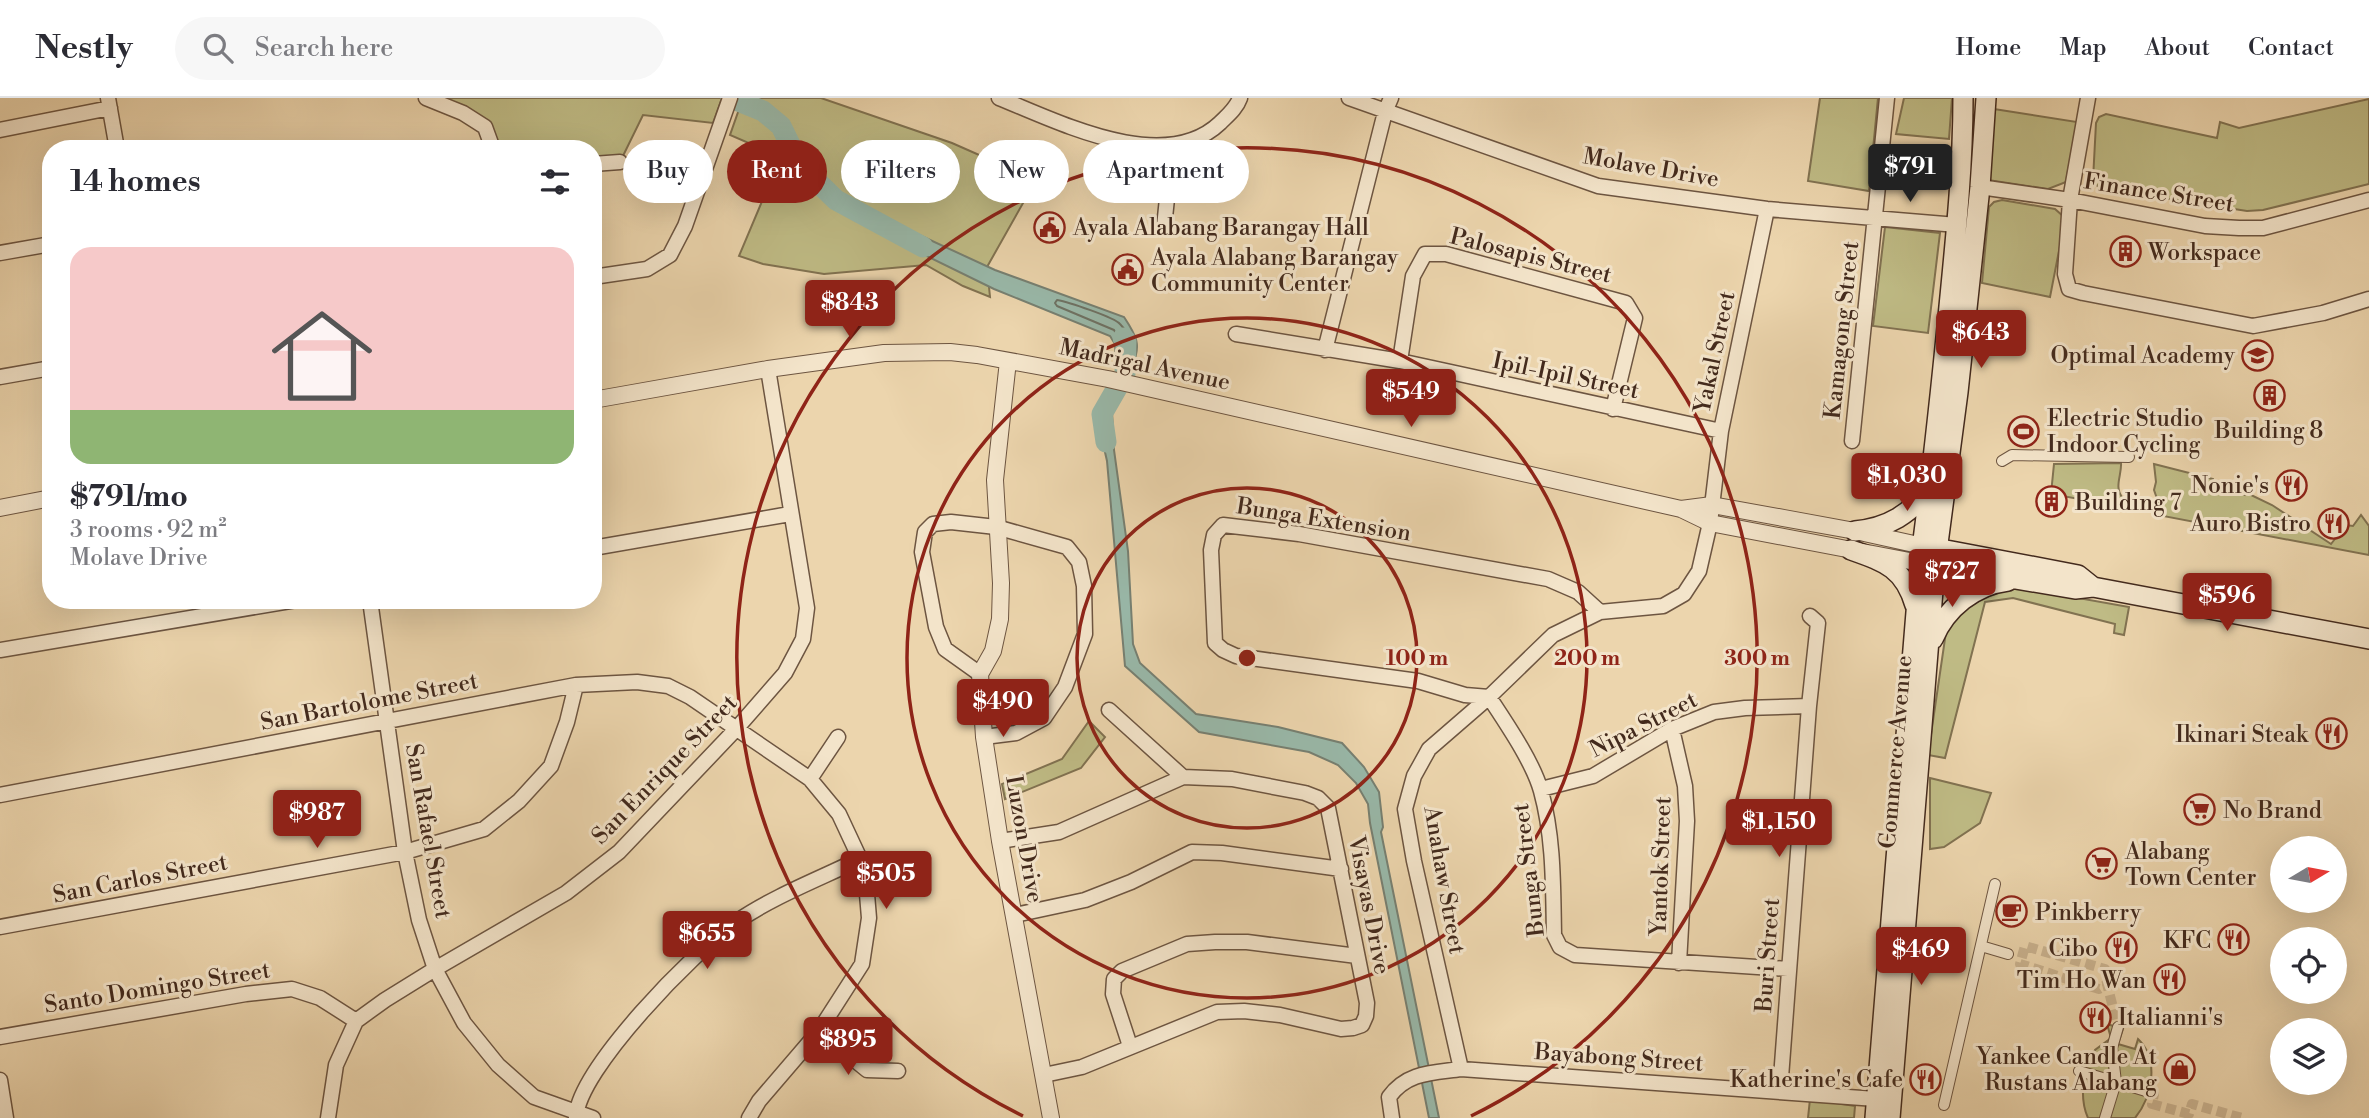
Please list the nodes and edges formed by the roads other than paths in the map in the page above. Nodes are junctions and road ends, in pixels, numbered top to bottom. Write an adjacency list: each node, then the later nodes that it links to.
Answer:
1 (426, 98): 15 (street)
2 (730, 98): 30 (street)
3 (999, 98): 16 (street)
4 (1240, 98): 17 (street)
5 (1349, 98): 12 (street, Molave Drive)
6 (1391, 98): 12 (street)
7 (1887, 98): 25 (street, Kamagong Street)
8 (1963, 98): 26 (main road, Commerce Avenue)
9 (1986, 98): 20 (main road, Commerce Avenue)
10 (2088, 98): 21 (street)
11 (109, 103): 13 (street); 14 (street)
12 (1385, 112): 24 (street, Molave Drive); 33 (street)
13 (0, 130)
14 (115, 140)
15 (490, 140)
16 (1116, 140)
17 (1192, 140)
18 (620, 162): 19 (street)
19 (602, 163)
20 (1980, 187): 21 (street, Finance Street); 55 (main road, Commerce Avenue)
21 (2070, 200): 22 (street, Finance Street); 31 (street)
22 (2369, 200)
23 (1167, 203): 27 (street)
24 (1767, 209): 25 (street, Molave Drive); 41 (street, Yakal Street)
25 (1875, 219): 26 (street, Molave Drive); 42 (street, Kamagong Street)
26 (1957, 225): 45 (main road, Commerce Avenue)
27 (1164, 227)
28 (42, 246): 29 (street)
29 (0, 253)
30 (602, 276)
31 (2369, 299)
32 (1236, 334): 33 (street, Ipil-Ipil Street)
33 (1325, 350): 35 (street, Ipil-Ipil Street)
34 (1007, 361): 36 (street, Madrigal Avenue); 49 (street, Madrigal Avenue); 52 (street, Luzon Drive)
35 (1401, 361): 40 (street, Ipil-Ipil Street); 40 (street, Palosapis Street)
36 (768, 369): 39 (street, Madrigal Avenue); 50 (street, San Enrique Street)
37 (42, 370): 38 (street)
38 (0, 377)
39 (602, 398)
40 (1613, 409): 41 (street, Ipil-Ipil Street)
41 (1721, 431): 47 (street, Yakal Street)
42 (1853, 440)
43 (2129, 457): 44 (street)
44 (2002, 461)
45 (1931, 486): 53 (main road); 55 (main road, Commerce Avenue)
46 (42, 500): 48 (street)
47 (1712, 505): 49 (street, Madrigal Avenue); 51 (street, Yakal Street); 53 (street, Madrigal Avenue)
48 (0, 508)
49 (1681, 509): 51 (street, Madrigal Avenue)
50 (790, 514): 54 (street); 72 (street, San Enrique Street)
51 (1710, 523): 53 (street, Madrigal Avenue); 60 (street, Anahaw Street)
52 (996, 527): 66 (street, Luzon Drive); 66 (street); 75 (street)
53 (1853, 540): 55 (street, Madrigal Avenue); 61 (main road)
54 (602, 546)
55 (1929, 556): 56 (main road, Madrigal Avenue); 57 (main road, Madrigal Avenue); 61 (main road, Commerce Avenue); 64 (main road, Commerce Avenue)
56 (2017, 579): 57 (main road, Madrigal Avenue); 64 (main road)
57 (2092, 587): 63 (main road, Madrigal Avenue)
58 (243, 609): 65 (street)
59 (371, 609): 71 (street, San Rafael Street)
60 (1600, 612): 68 (street, Anahaw Street); 68 (street, Bunga Extension)
61 (1917, 614): 107 (main road, Commerce Avenue)
62 (1811, 616): 69 (street, Buri Street)
63 (2369, 639)
64 (1928, 649): 115 (main road, Commerce Avenue)
65 (0, 650)
66 (980, 674): 75 (street, Luzon Drive)
67 (576, 685): 71 (street, San Bartolome Street); 72 (street, San Bartolome Street); 81 (street, San Carlos Street)
68 (1489, 698): 78 (street, Bunga Street); 98 (street, Anahaw Street)
69 (1809, 706): 73 (street, Nipa Street); 92 (street, Buri Street)
70 (1109, 710): 76 (street)
71 (388, 720): 79 (street, San Bartolome Street); 81 (street, San Rafael Street)
72 (737, 728): 77 (street, San Bartolome Street); 91 (street, San Enrique Street)
73 (1672, 729): 78 (street, Nipa Street); 90 (street, Yantok Street)
74 (838, 737): 77 (street)
75 (984, 737): 80 (street, Luzon Drive)
76 (1182, 777): 80 (street, Visayas Drive); 83 (street, Visayas Drive)
77 (810, 779): 82 (street, San Bartolome Street)
78 (1541, 789): 90 (street, Bunga Street)
79 (0, 794)
80 (1000, 841): 85 (street, Luzon Drive)
81 (405, 852): 86 (street, San Carlos Street); 91 (street, San Rafael Street)
82 (860, 859): 95 (street, San Bartolome Street); 108 (street)
83 (1341, 869): 85 (street); 89 (street, Visayas Drive)
84 (1994, 884): 87 (street)
85 (1015, 915): 101 (street, Luzon Drive)
86 (0, 927)
87 (1981, 946): 88 (street); 106 (street)
88 (2008, 954)
89 (1357, 956): 97 (street, Visayas Drive); 97 (street)
90 (1679, 962): 92 (street, Bunga Street)
91 (435, 969): 93 (street, San Enrique Street); 108 (street, San Rafael Street)
92 (1788, 970): 104 (street, Buri Street)
93 (356, 1021): 96 (street, Santo Domingo Street); 110 (street, San Enrique Street)
94 (2118, 1027): 103 (street)
95 (819, 1031): 100 (street); 112 (street, San Bartolome Street)
96 (0, 1037)
97 (1130, 1046): 101 (street, Visayas Drive)
98 (1461, 1069): 104 (street, Bayabong Street); 114 (street, Bayabong Street)
99 (2079, 1071): 103 (street)
100 (898, 1072)
101 (1044, 1075): 113 (street, Luzon Drive)
102 (0, 1080): 109 (street)
103 (2116, 1082): 105 (street); 116 (street)
104 (1780, 1091): 107 (street, Bayabong Street)
105 (2149, 1092)
106 (1944, 1105)
107 (1876, 1108)
108 (576, 1115): 111 (street, San Rafael Street)
109 (6, 1118)
110 (328, 1118)
111 (593, 1118)
112 (748, 1118)
113 (1051, 1118)
114 (1392, 1118)
115 (1890, 1118)
116 (2105, 1118)

